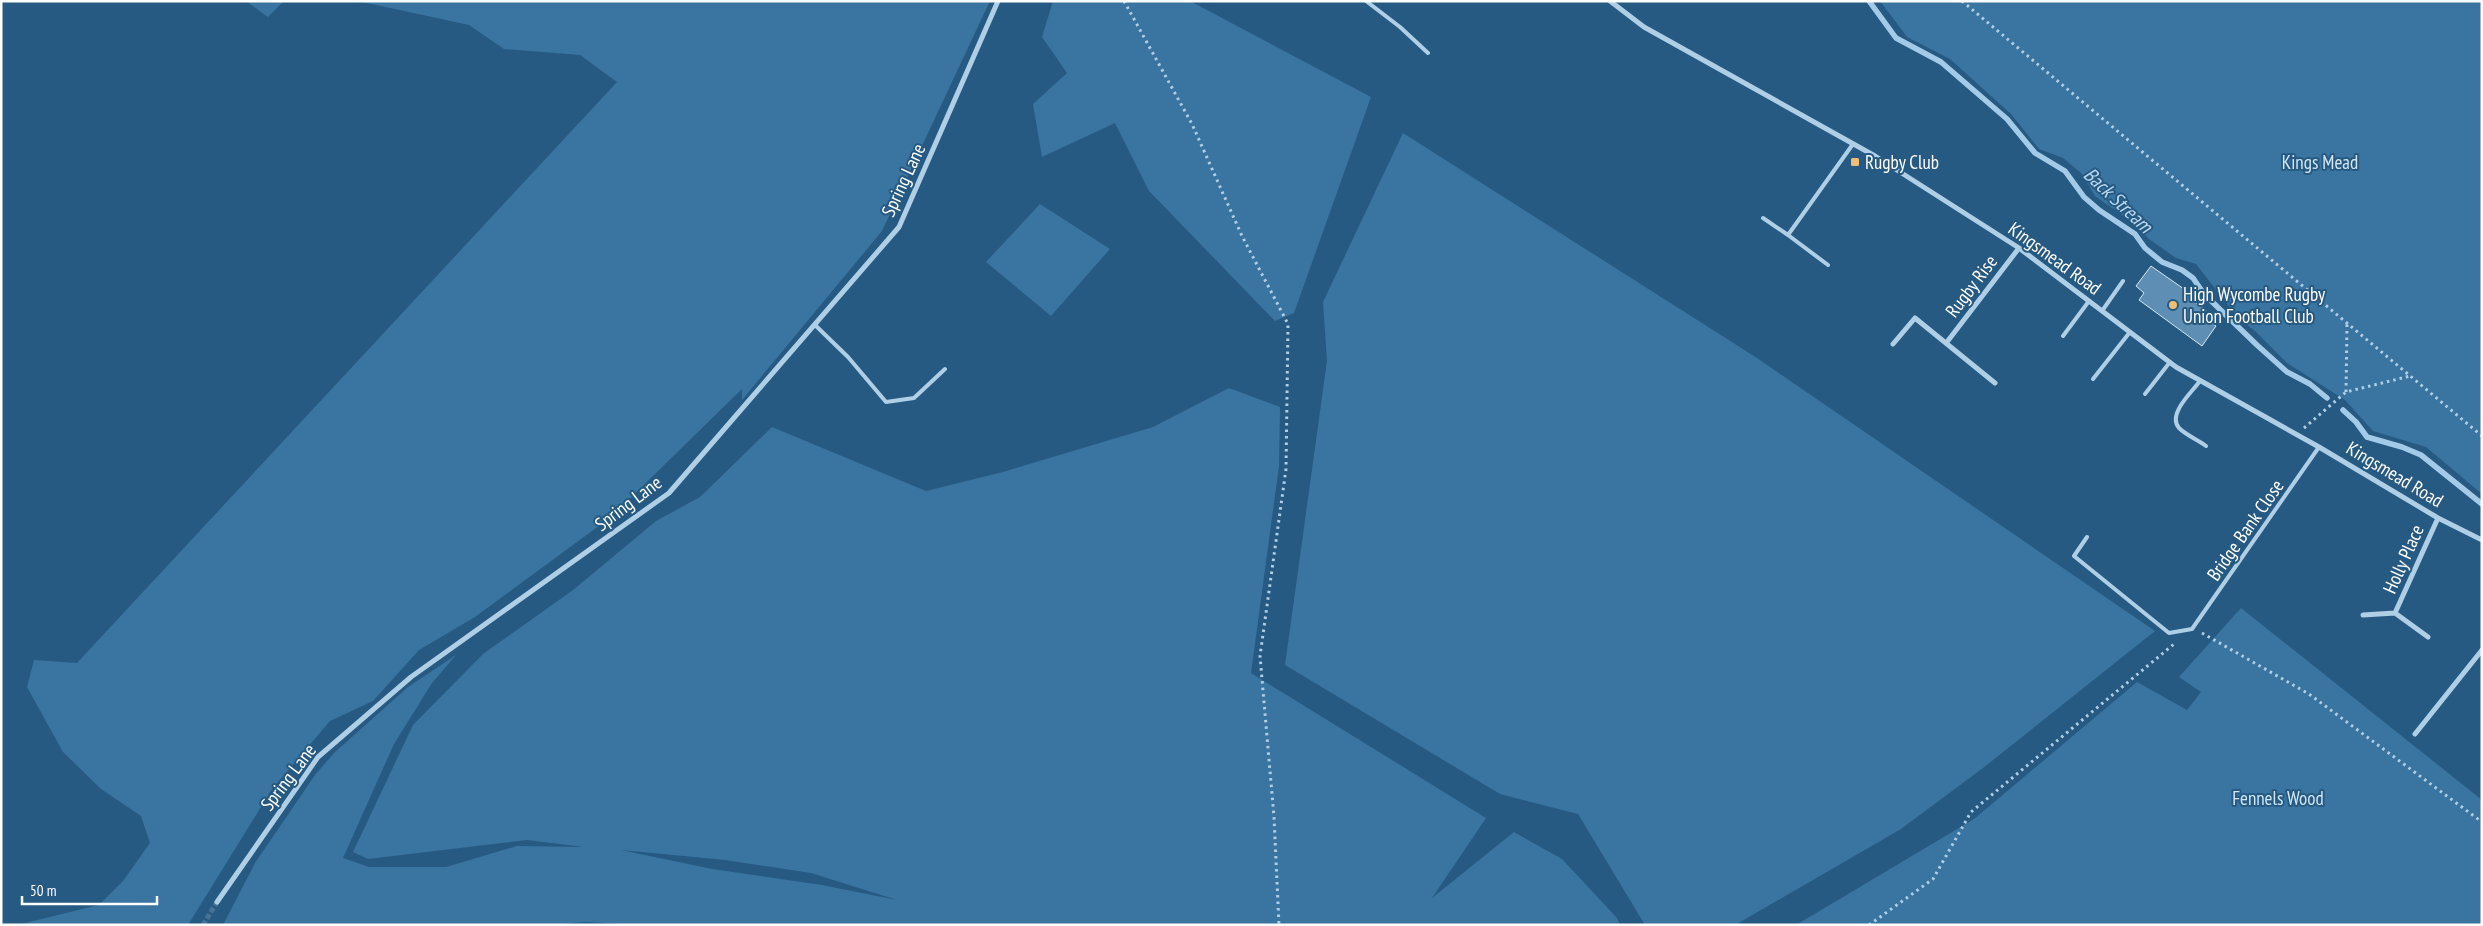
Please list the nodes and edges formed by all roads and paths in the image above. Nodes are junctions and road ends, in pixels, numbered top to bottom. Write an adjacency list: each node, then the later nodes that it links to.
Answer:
1 (998, 1): 16 (street, Spring Lane)
2 (1124, 1): 44 (path)
3 (1366, 1): 6 (lane)
4 (1610, 1): 7 (street, Kingsmead Road)
5 (1962, 1): 15 (path)
6 (1428, 53)
7 (1853, 144): 9 (lane); 10 (street, Kingsmead Road)
8 (1763, 218): 9 (lane)
9 (1788, 235): 11 (lane)
10 (2019, 248): 13 (street, Kingsmead Road); 19 (street, Rugby Rise)
11 (1828, 265)
12 (2123, 281): 14 (lane)
13 (2089, 301): 14 (street, Kingsmead Road); 18 (lane)
14 (2102, 311): 17 (street, Kingsmead Road)
15 (2347, 324): 23 (path); 27 (path)
16 (815, 325): 22 (lane); 43 (street, Spring Lane)
17 (2130, 332): 21 (street, Kingsmead Road); 24 (lane)
18 (2064, 336)
19 (1947, 342): 20 (street, Rugby Rise); 26 (street, Rugby Rise)
20 (1893, 344)
21 (2170, 362): 25 (street, Kingsmead Road); 28 (lane)
22 (945, 369)
23 (2410, 376): 27 (path); 30 (path)
24 (2093, 379)
25 (2200, 381): 29 (street, Kingsmead Road); 31 (lane)
26 (1996, 383)
27 (2346, 392): 29 (path)
28 (2145, 394)
29 (2296, 435): 32 (street, Kingsmead Road)
30 (2482, 436)
31 (2206, 446)
32 (2320, 447): 33 (street, Kingsmead Road); 38 (lane, Bridge Bank Close)
33 (2438, 518): 35 (street, Kingsmead Road); 36 (street, Holly Place)
34 (2088, 537): 38 (lane)
35 (2482, 540)
36 (2395, 613): 37 (street, Holly Place); 39 (street, Holly Place)
37 (2363, 614)
38 (2192, 629): 42 (path); 45 (path)
39 (2428, 637)
40 (2482, 650): 41 (street)
41 (2415, 734)
42 (2482, 822)
43 (217, 902)
44 (1279, 925)
45 (1869, 925)

